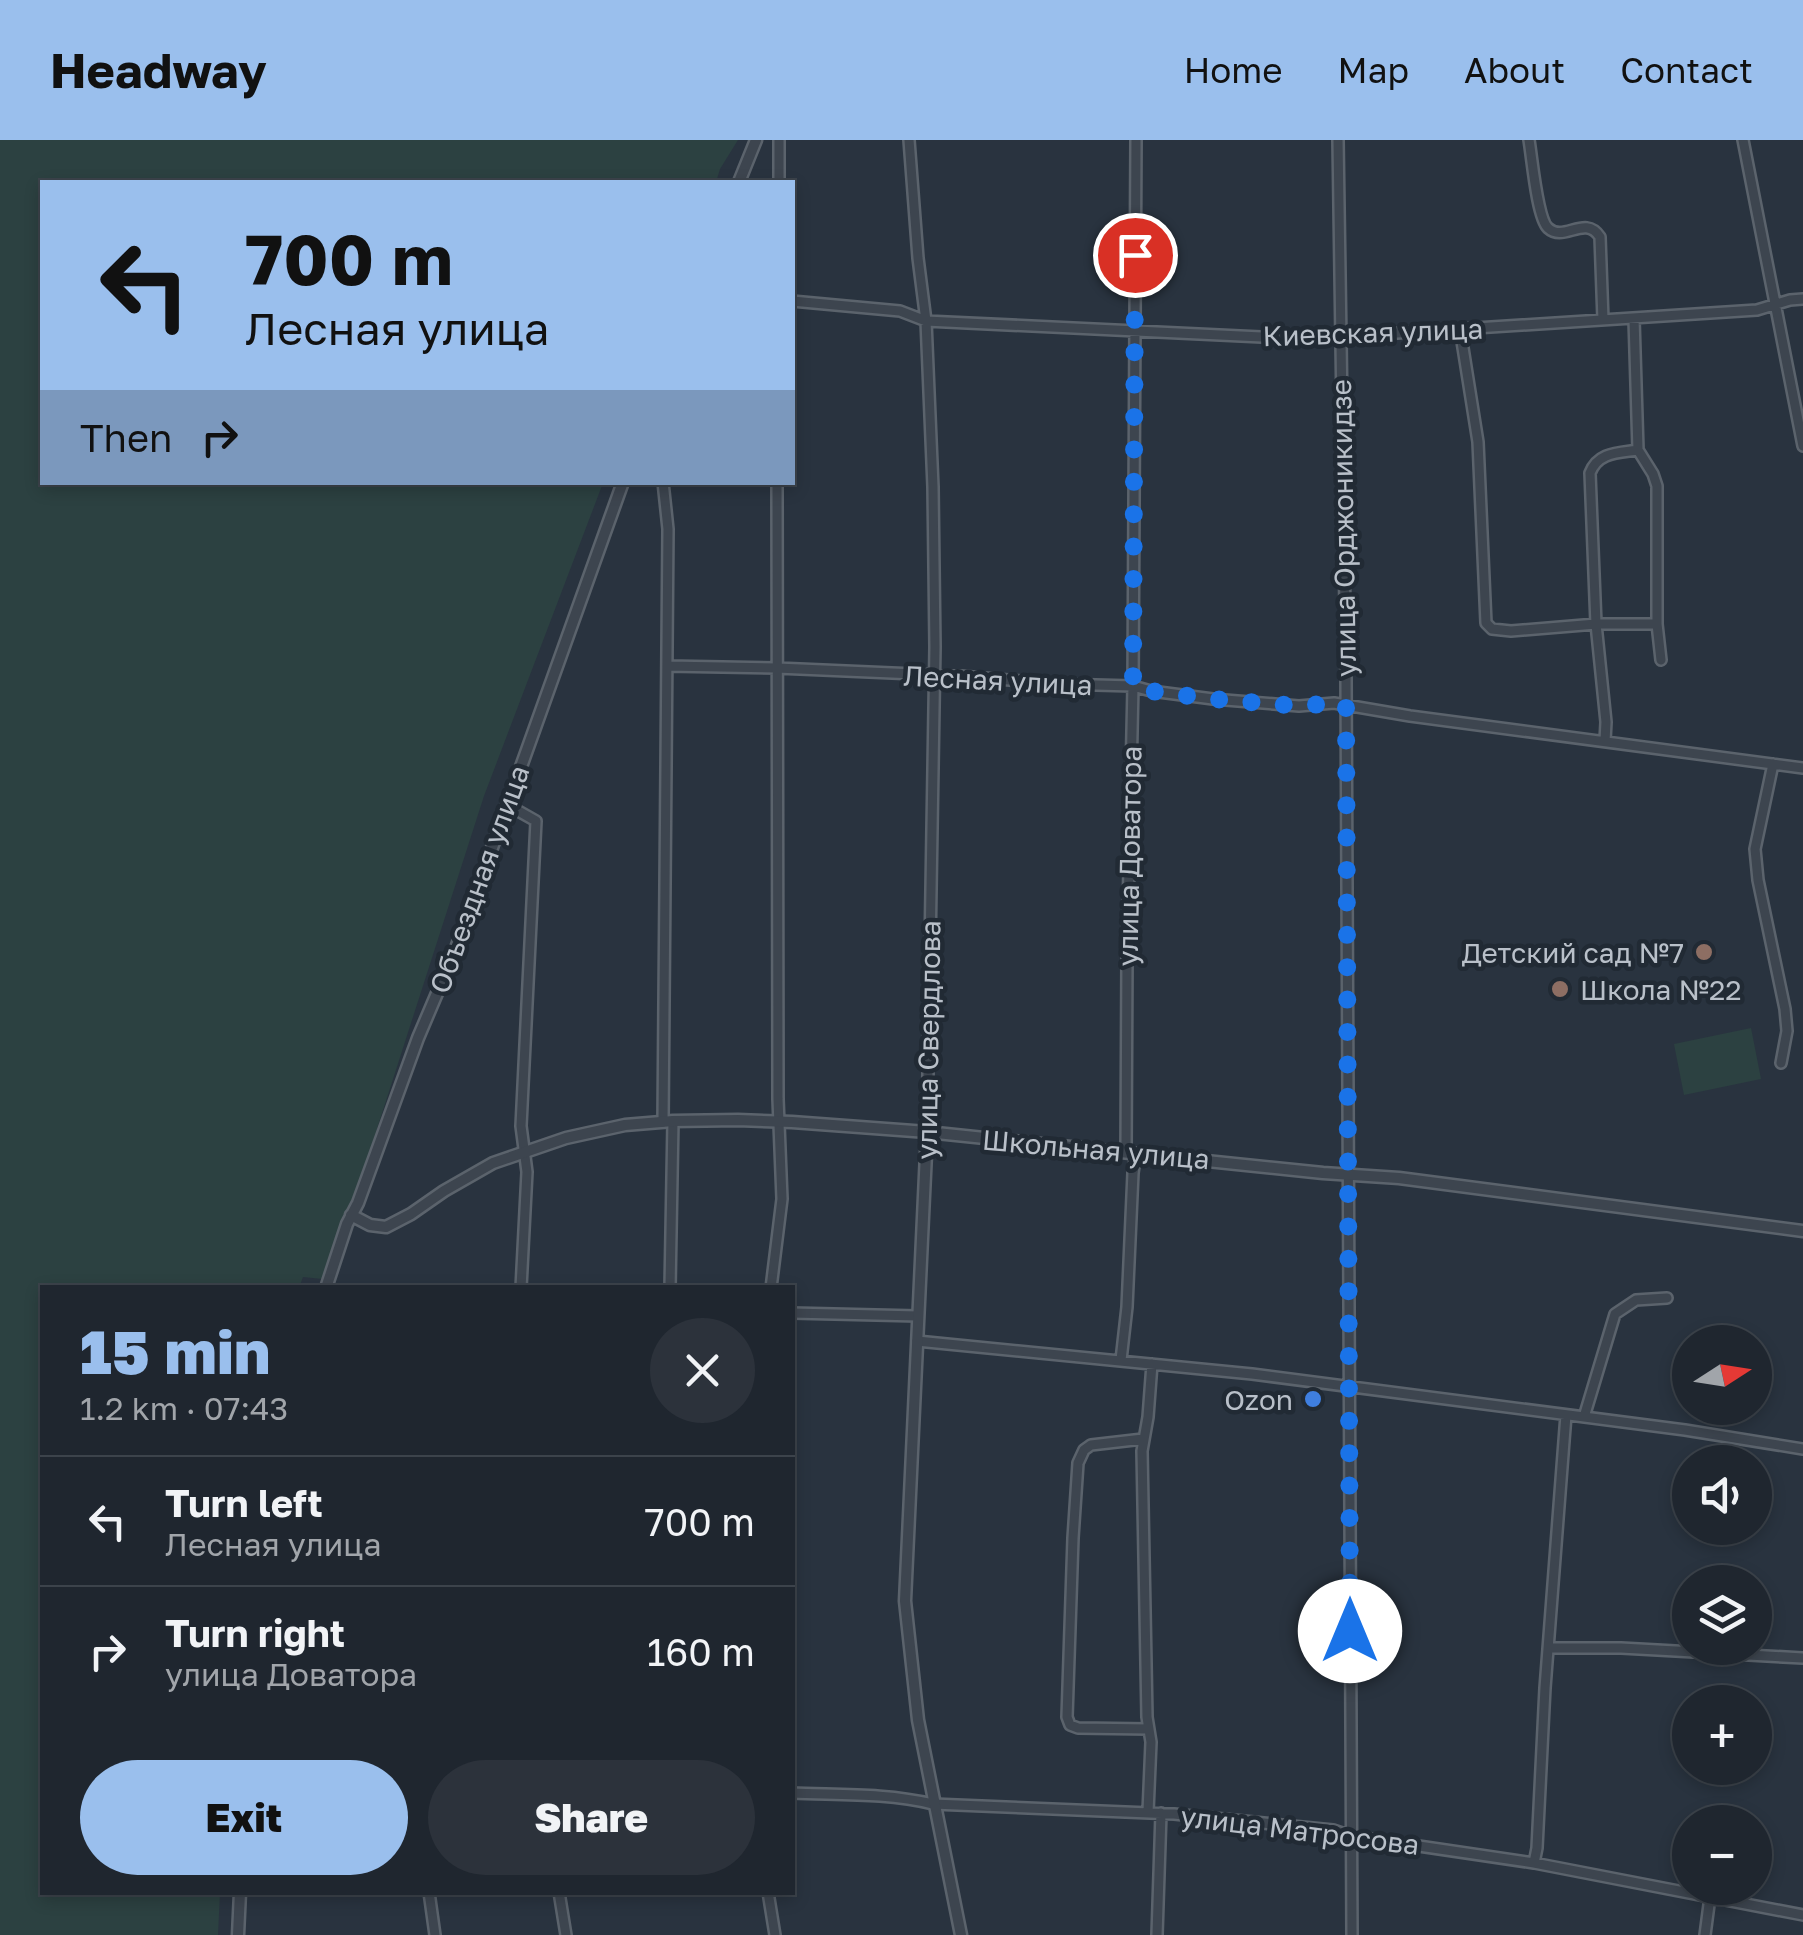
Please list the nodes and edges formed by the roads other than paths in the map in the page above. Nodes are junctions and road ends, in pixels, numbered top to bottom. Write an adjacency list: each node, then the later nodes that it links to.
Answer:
1 (756, 140): 8 (street)
2 (779, 140): 9 (street)
3 (909, 140): 15 (street, улица Свердлова)
4 (1136, 140): 17 (street, улица Доватора)
5 (1338, 140): 18 (street, улица Орджоникидзе)
6 (1529, 140): 14 (street)
7 (1743, 140): 12 (street)
8 (740, 180)
9 (779, 180)
10 (1803, 299): 12 (street, Киевская улица)
11 (795, 301): 15 (street, Киевская улица)
12 (1776, 304): 13 (street, Киевская улица); 19 (street)
13 (1634, 319): 14 (street, Киевская улица); 20 (street)
14 (1603, 320): 16 (street, Киевская улица)
15 (926, 321): 17 (street, Киевская улица); 29 (street, улица Свердлова)
16 (1460, 330): 18 (street, Киевская улица); 24 (street)
17 (1134, 332): 18 (street, Киевская улица); 30 (street, улица Доватора)
18 (1340, 338): 31 (street, улица Орджоникидзе)
19 (1803, 446)
20 (1638, 450): 24 (street); 25 (street)
21 (622, 485): 35 (street, Объездная улица)
22 (664, 485): 27 (street)
23 (777, 485): 28 (street)
24 (1596, 624): 25 (street); 32 (street)
25 (1657, 624): 26 (street)
26 (1661, 660)
27 (666, 666): 28 (street, Лесная улица); 37 (street)
28 (777, 668): 29 (street, Лесная улица); 38 (street)
29 (934, 676): 30 (street, Лесная улица); 39 (street, улица Свердлова)
30 (1133, 686): 31 (street, Лесная улица); 41 (street, улица Доватора)
31 (1346, 706): 32 (street, Лесная улица); 42 (street, улица Орджоникидзе)
32 (1605, 741): 33 (street, Лесная улица)
33 (1772, 764): 34 (street, Лесная улица); 36 (street)
34 (1803, 768)
35 (506, 804): 40 (street); 43 (street, Объездная улица)
36 (1780, 1063)
37 (668, 1121): 38 (street, Школьная улица); 40 (street, Школьная улица); 47 (street)
38 (778, 1121): 39 (street, Школьная улица); 48 (street)
39 (927, 1132): 41 (street, Школьная улица); 51 (street, улица Свердлова)
40 (525, 1151): 43 (street, Школьная улица); 46 (street)
41 (1131, 1152): 42 (street, Школьная улица); 53 (street, улица Доватора)
42 (1348, 1174): 44 (street, Школьная улица); 55 (street, улица Орджоникидзе)
43 (352, 1215): 45 (street, Объездная улица)
44 (1803, 1231)
45 (327, 1285)
46 (521, 1285)
47 (670, 1285)
48 (771, 1285)
49 (1667, 1298): 57 (street)
50 (795, 1313): 51 (street)
51 (918, 1316): 52 (street, улица Свердлова)
52 (916, 1341): 53 (street); 64 (street, улица Свердлова)
53 (1121, 1360): 54 (street)
54 (1152, 1364): 55 (street); 58 (street)
55 (1349, 1387): 56 (street); 67 (street, улица Орджоникидзе)
56 (1566, 1414): 57 (street); 60 (street)
57 (1584, 1417): 59 (street)
58 (1143, 1439): 62 (street); 62 (street)
59 (1803, 1449)
60 (1548, 1648): 61 (street); 68 (street)
61 (1803, 1658)
62 (1149, 1730): 65 (street)
63 (795, 1793): 64 (street, улица Матросова)
64 (934, 1804): 65 (street, улица Матросова); 81 (street, улица Свердлова)
65 (1148, 1812): 66 (street, улица Матросова)
66 (1161, 1813): 67 (street, улица Матросова); 82 (street)
67 (1352, 1836): 68 (street, улица Матросова); 83 (street, улица Орджоникидзе)
68 (1534, 1863): 69 (street, улица Матросова)
69 (1672, 1890)
70 (240, 1895): 77 (street)
71 (428, 1895): 78 (street)
72 (559, 1895): 79 (street)
73 (768, 1895): 80 (street)
74 (1709, 1905): 84 (street)
75 (1754, 1905): 76 (street, улица Матросова)
76 (1803, 1914)
77 (238, 1935)
78 (434, 1935)
79 (566, 1935)
80 (775, 1935)
81 (961, 1935)
82 (1158, 1935)
83 (1352, 1935)
84 (1705, 1935)

